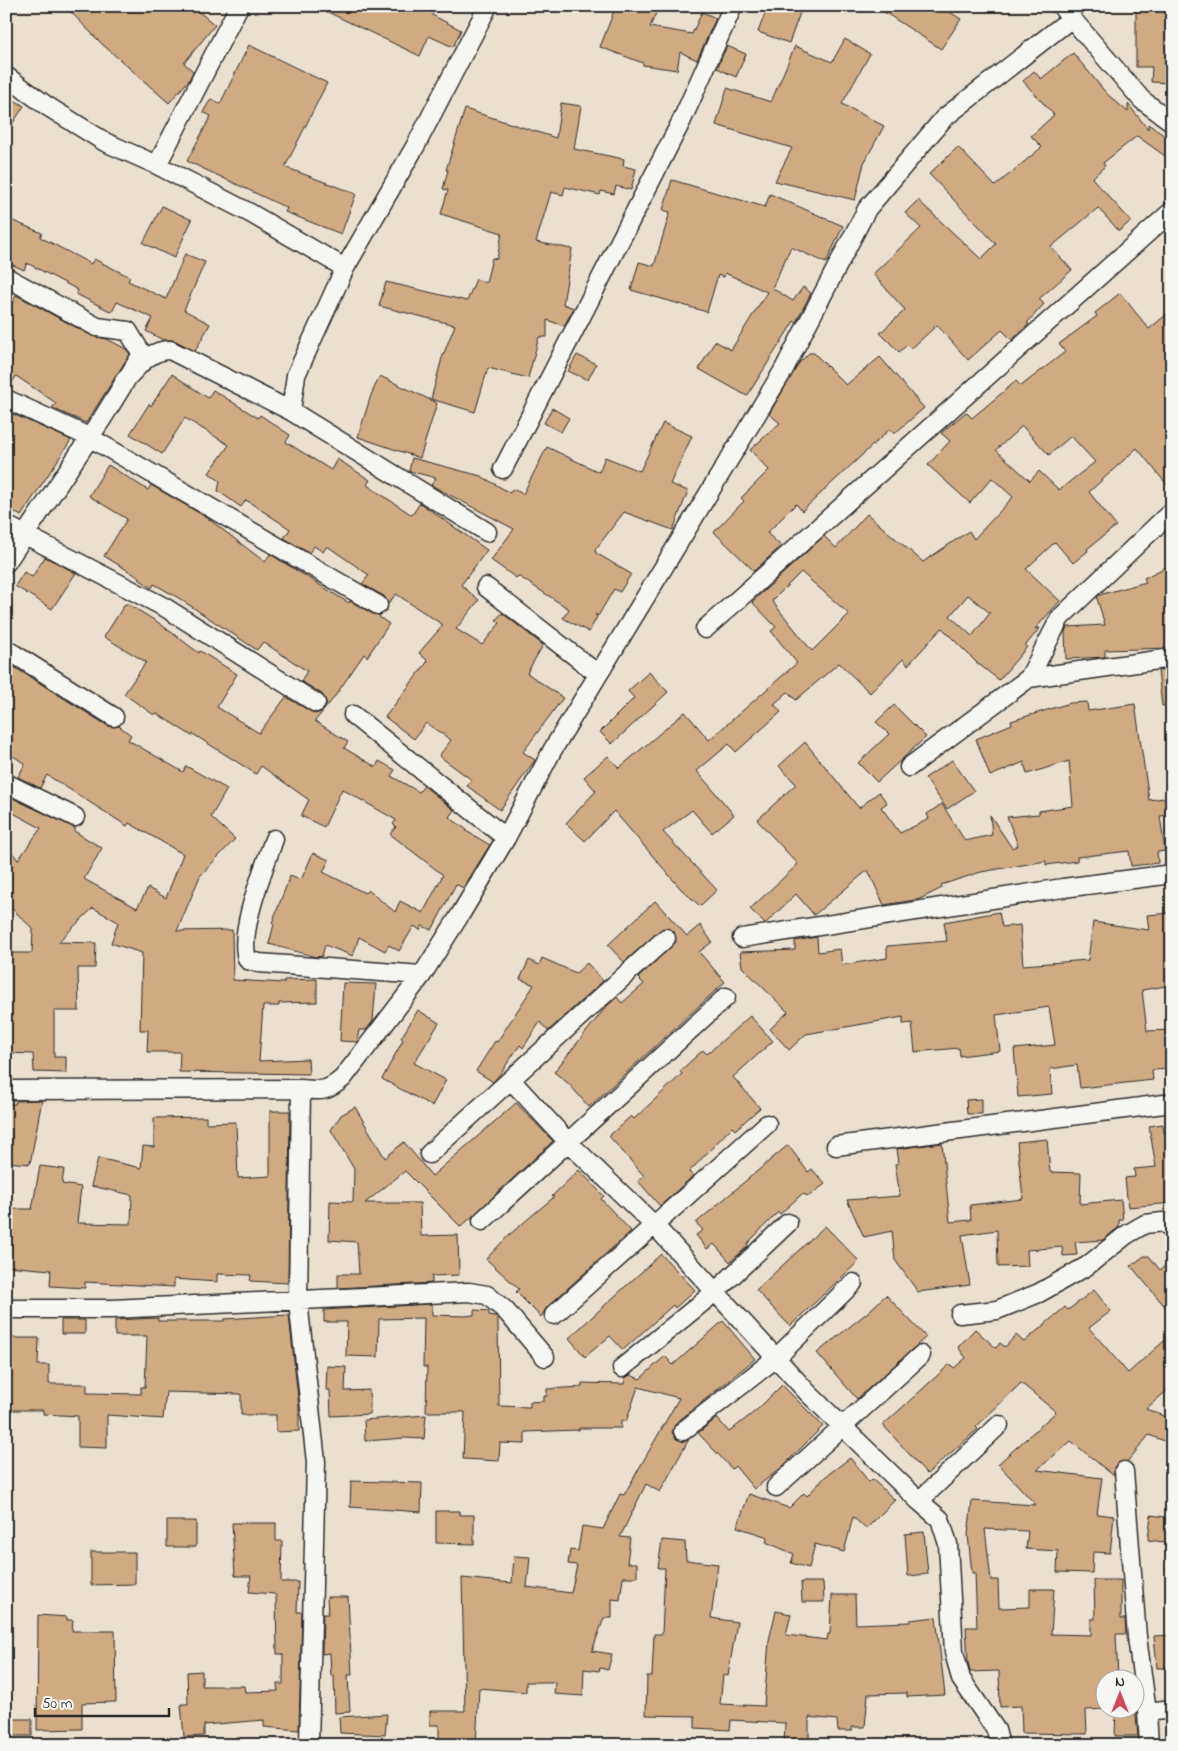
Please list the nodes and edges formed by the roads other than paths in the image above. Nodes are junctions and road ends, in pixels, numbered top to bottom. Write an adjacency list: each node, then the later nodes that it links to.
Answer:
1 (239, 6): 7 (street)
2 (488, 6): 9 (street)
3 (733, 6): 15 (street)
4 (1066, 12): 6 (street); 26 (street)
5 (6, 76): 7 (street)
6 (1172, 122)
7 (157, 165): 9 (street)
8 (1172, 211): 23 (street)
9 (345, 268): 13 (street)
10 (6, 277): 11 (street)
11 (124, 381): 13 (street); 14 (street)
12 (6, 399): 14 (street)
13 (291, 411): 18 (street)
14 (89, 437): 19 (street); 22 (street)
15 (503, 469)
16 (1172, 511): 27 (street)
17 (6, 525): 19 (street)
18 (487, 532)
19 (25, 533): 20 (street); 28 (street)
20 (6, 562)
21 (486, 587): 26 (street)
22 (378, 605)
23 (705, 629)
24 (6, 648): 30 (street)
25 (1172, 658): 27 (street)
26 (598, 674): 34 (street)
27 (1029, 678): 31 (street)
28 (316, 703)
29 (353, 715): 34 (street)
30 (114, 717)
31 (909, 767)
32 (6, 783): 33 (street)
33 (75, 817)
34 (506, 838): 39 (street)
35 (274, 839): 39 (street)
36 (1172, 874): 38 (street)
37 (666, 938): 41 (street)
38 (742, 938)
39 (422, 974): 42 (street)
40 (726, 997): 46 (street)
41 (511, 1080): 46 (street); 48 (street)
42 (301, 1089): 43 (street); 55 (street)
43 (6, 1090)
44 (1172, 1103): 47 (street)
45 (766, 1124): 51 (street)
46 (569, 1142): 49 (street); 51 (street)
47 (836, 1146)
48 (429, 1154)
49 (482, 1221)
50 (788, 1223): 54 (street)
51 (655, 1226): 54 (street); 58 (street)
52 (1172, 1229): 57 (street)
53 (853, 1283): 61 (street)
54 (714, 1292): 61 (street); 62 (street)
55 (298, 1301): 56 (street); 60 (street); 71 (street)
56 (6, 1309)
57 (960, 1314)
58 (554, 1315)
59 (921, 1355): 64 (street)
60 (545, 1357)
61 (776, 1358): 64 (street); 65 (street)
62 (622, 1368)
63 (999, 1425): 68 (street)
64 (842, 1426): 67 (street); 68 (street)
65 (684, 1431)
66 (1124, 1471): 70 (street)
67 (776, 1487)
68 (918, 1501): 72 (street)
69 (1172, 1709): 70 (street)
70 (1147, 1712): 73 (street)
71 (309, 1745)
72 (1000, 1745)
73 (1149, 1745)

